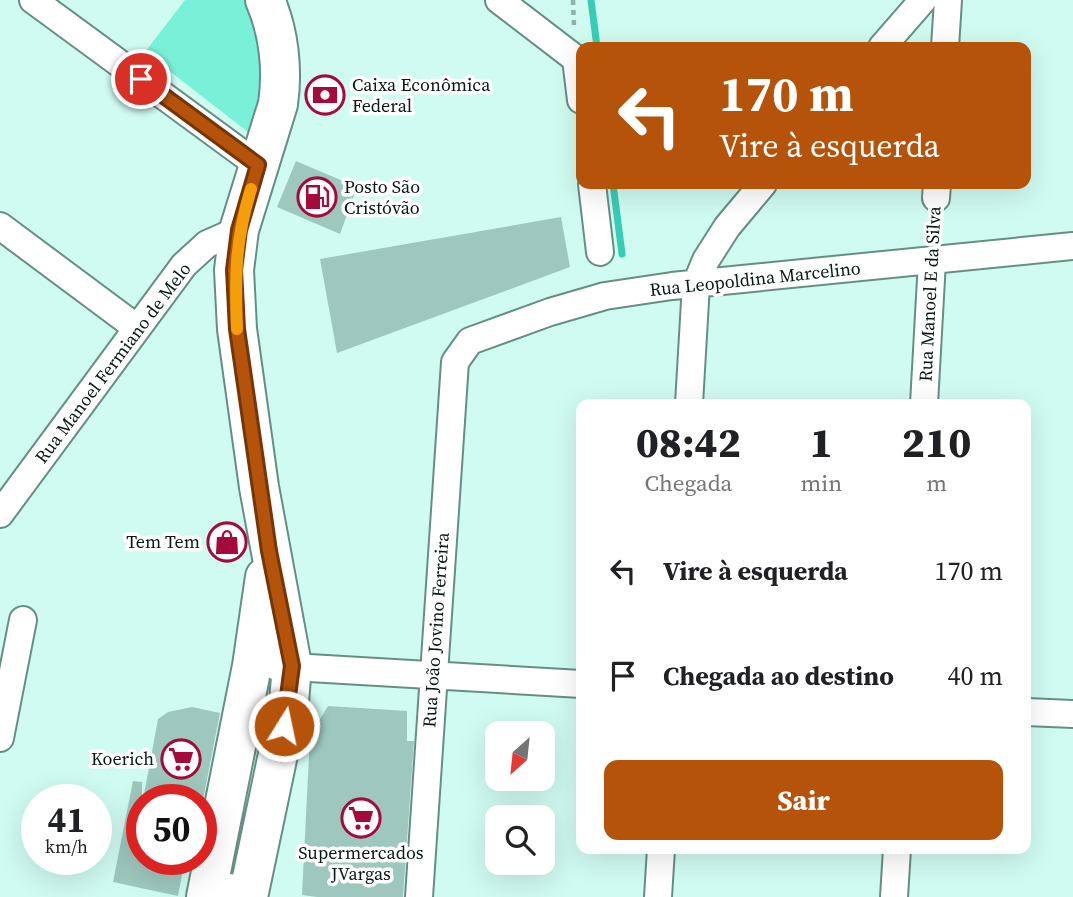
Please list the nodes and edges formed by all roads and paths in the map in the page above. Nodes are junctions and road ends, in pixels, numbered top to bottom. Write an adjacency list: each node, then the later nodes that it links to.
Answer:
1 (33, 0): 9 (street)
2 (265, 0): 9 (main road)
3 (499, 0): 8 (street)
4 (923, 0): 6 (street)
5 (948, 0): 7 (street)
6 (886, 42)
7 (945, 42)
8 (576, 59)
9 (258, 165): 14 (main road)
10 (593, 189): 16 (street)
11 (759, 189): 18 (street)
12 (937, 191): 17 (path, Rua Manoel E da Silva)
13 (0, 226): 19 (street)
14 (239, 230): 19 (street, Rua Manoel Fermiano de Melo); 25 (main road)
15 (1073, 246): 17 (street, Rua Leopoldina Marcelino)
16 (600, 252)
17 (932, 261): 18 (street, Rua Leopoldina Marcelino); 22 (street, Rua Manoel E da Silva)
18 (696, 284): 20 (street, Rua Leopoldina Marcelino); 21 (street)
19 (137, 328): 23 (street, Rua Manoel Fermiano de Melo)
20 (455, 362): 29 (street, Rua João Jovino Ferreira)
21 (689, 399)
22 (924, 399)
23 (9, 484): 24 (street, Rua Manoel Fermiano de Melo)
24 (0, 514)
25 (269, 551): 27 (main road); 28 (main road)
26 (23, 620): 33 (street)
27 (252, 666): 28 (street); 36 (main road)
28 (292, 666): 29 (street); 37 (main road)
29 (433, 675): 30 (street); 38 (street, Rua João Jovino Ferreira)
30 (576, 684)
31 (1031, 712): 32 (street)
32 (1073, 714)
33 (0, 738)
34 (661, 854): 39 (street)
35 (897, 854): 40 (street)
36 (207, 893): 37 (main road)
37 (248, 897)
38 (419, 897)
39 (658, 897)
40 (894, 897)

